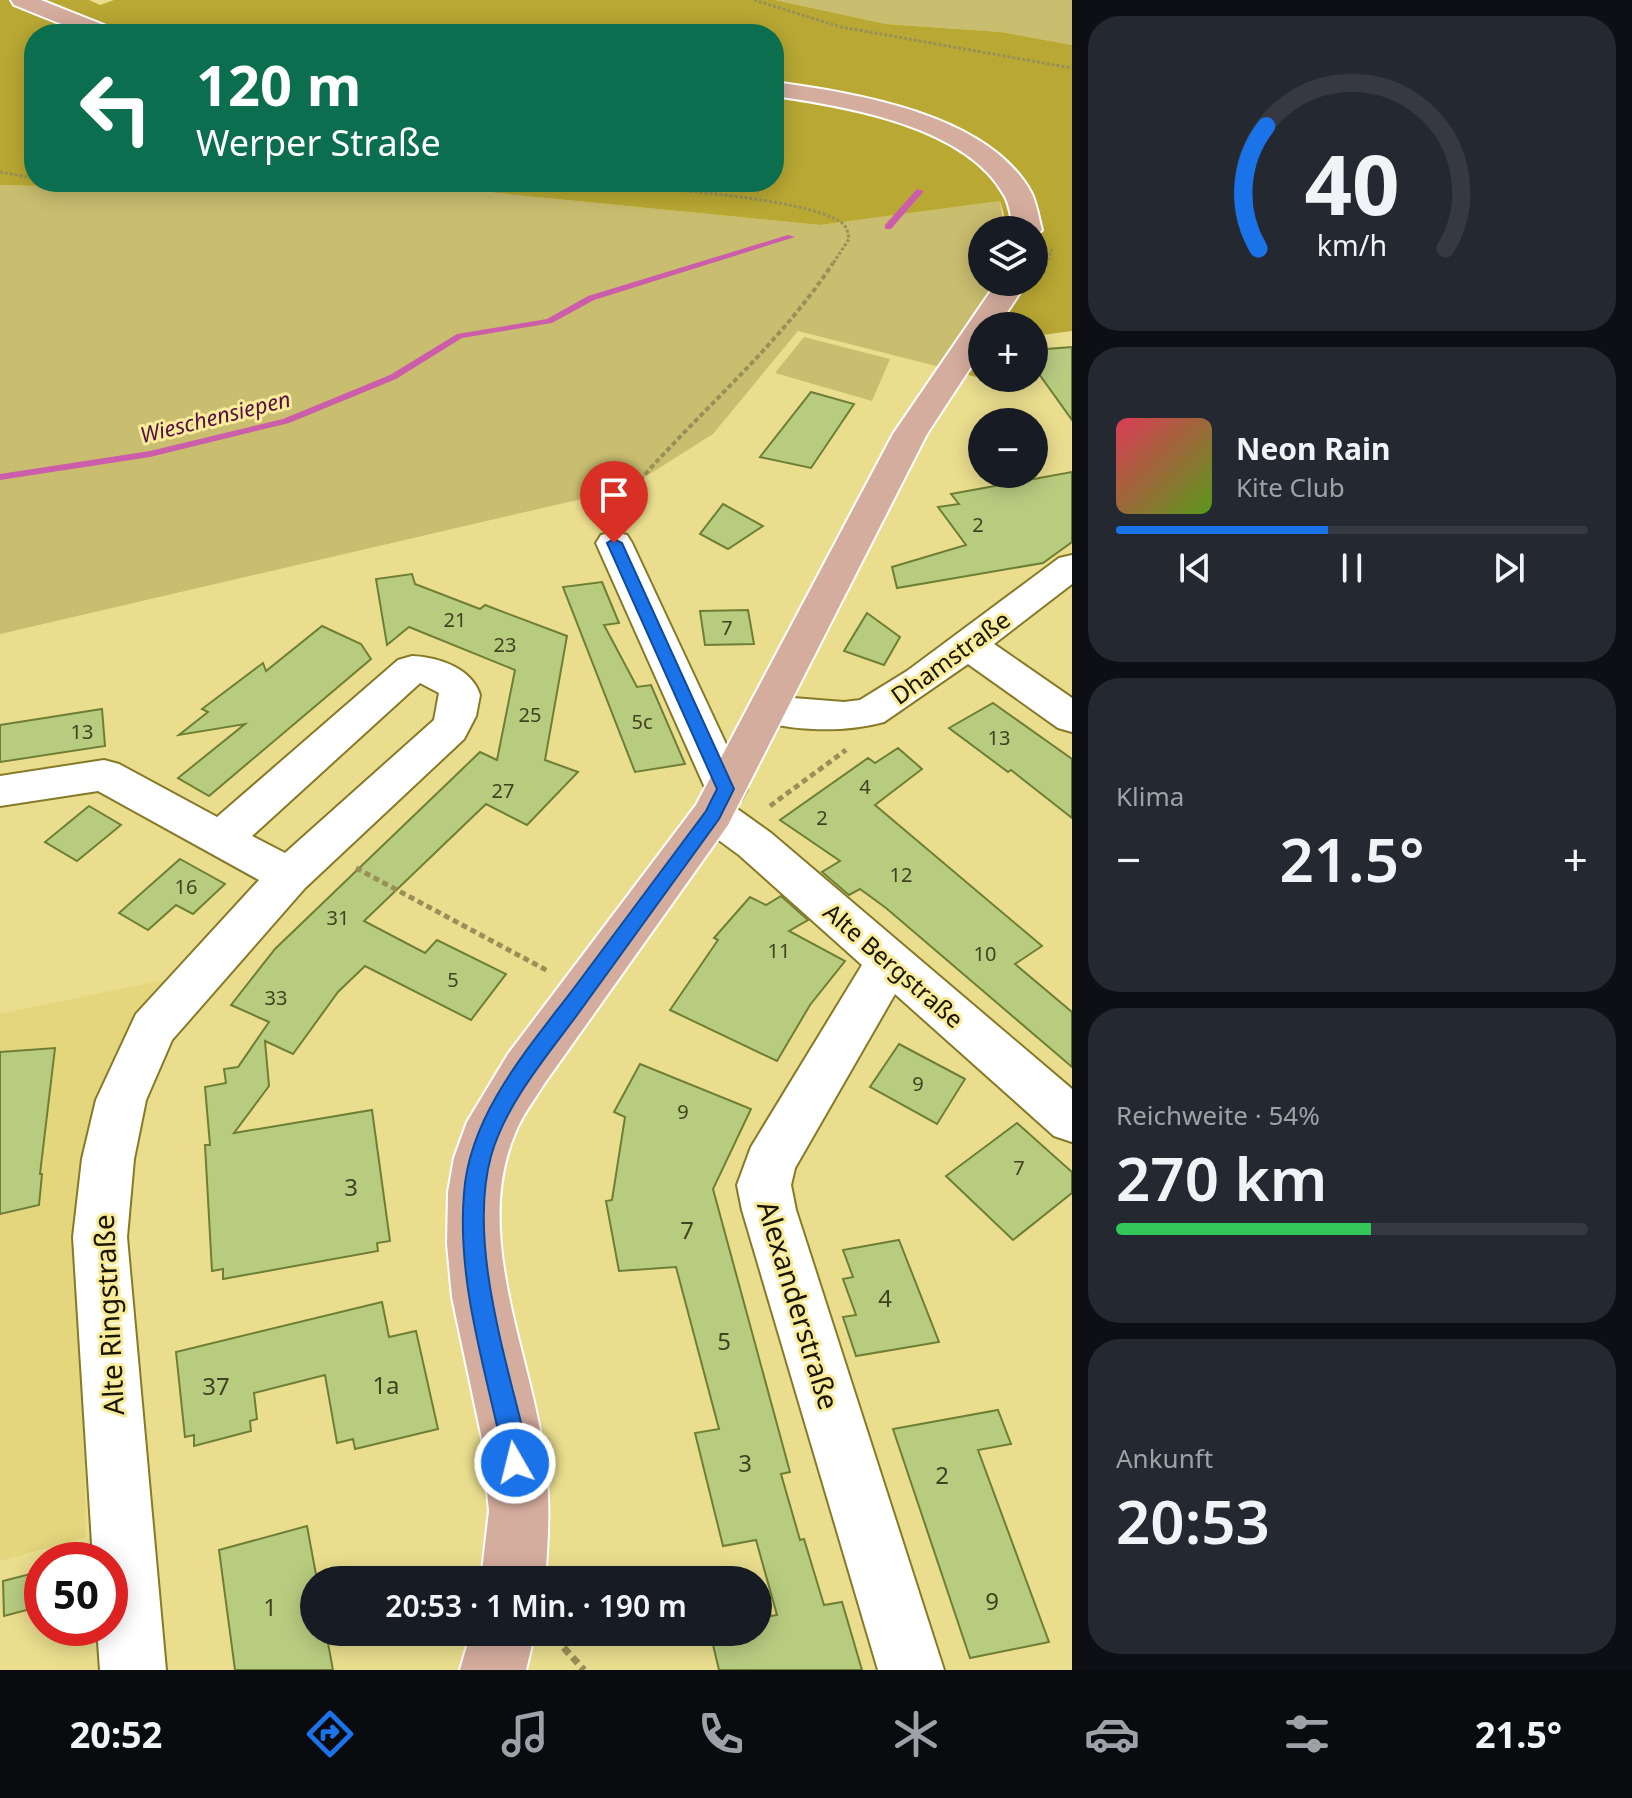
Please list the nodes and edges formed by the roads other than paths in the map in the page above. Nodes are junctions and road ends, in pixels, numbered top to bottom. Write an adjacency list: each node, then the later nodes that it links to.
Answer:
1 (22, 0): 2 (main road)
2 (81, 24)
3 (784, 91): 4 (main road)
4 (1025, 216)
5 (968, 348): 9 (main road)
6 (614, 543): 12 (street)
7 (1072, 566): 8 (street, Dhamstraße)
8 (968, 645): 9 (street, Dhamstraße); 10 (street)
9 (768, 710): 12 (main road)
10 (1072, 718)
11 (0, 791): 13 (street)
12 (726, 811): 15 (street, Alte Bergstraße); 17 (main road)
13 (220, 839): 14 (street); 14 (street, Alte Ringstraße)
14 (304, 862): 19 (street, Alte Ringstraße)
15 (889, 961): 16 (street, Alte Bergstraße); 21 (street, Alexanderstraße)
16 (1072, 1120)
17 (514, 1566)
18 (499, 1646): 20 (main road)
19 (133, 1670)
20 (493, 1670)
21 (911, 1670)

